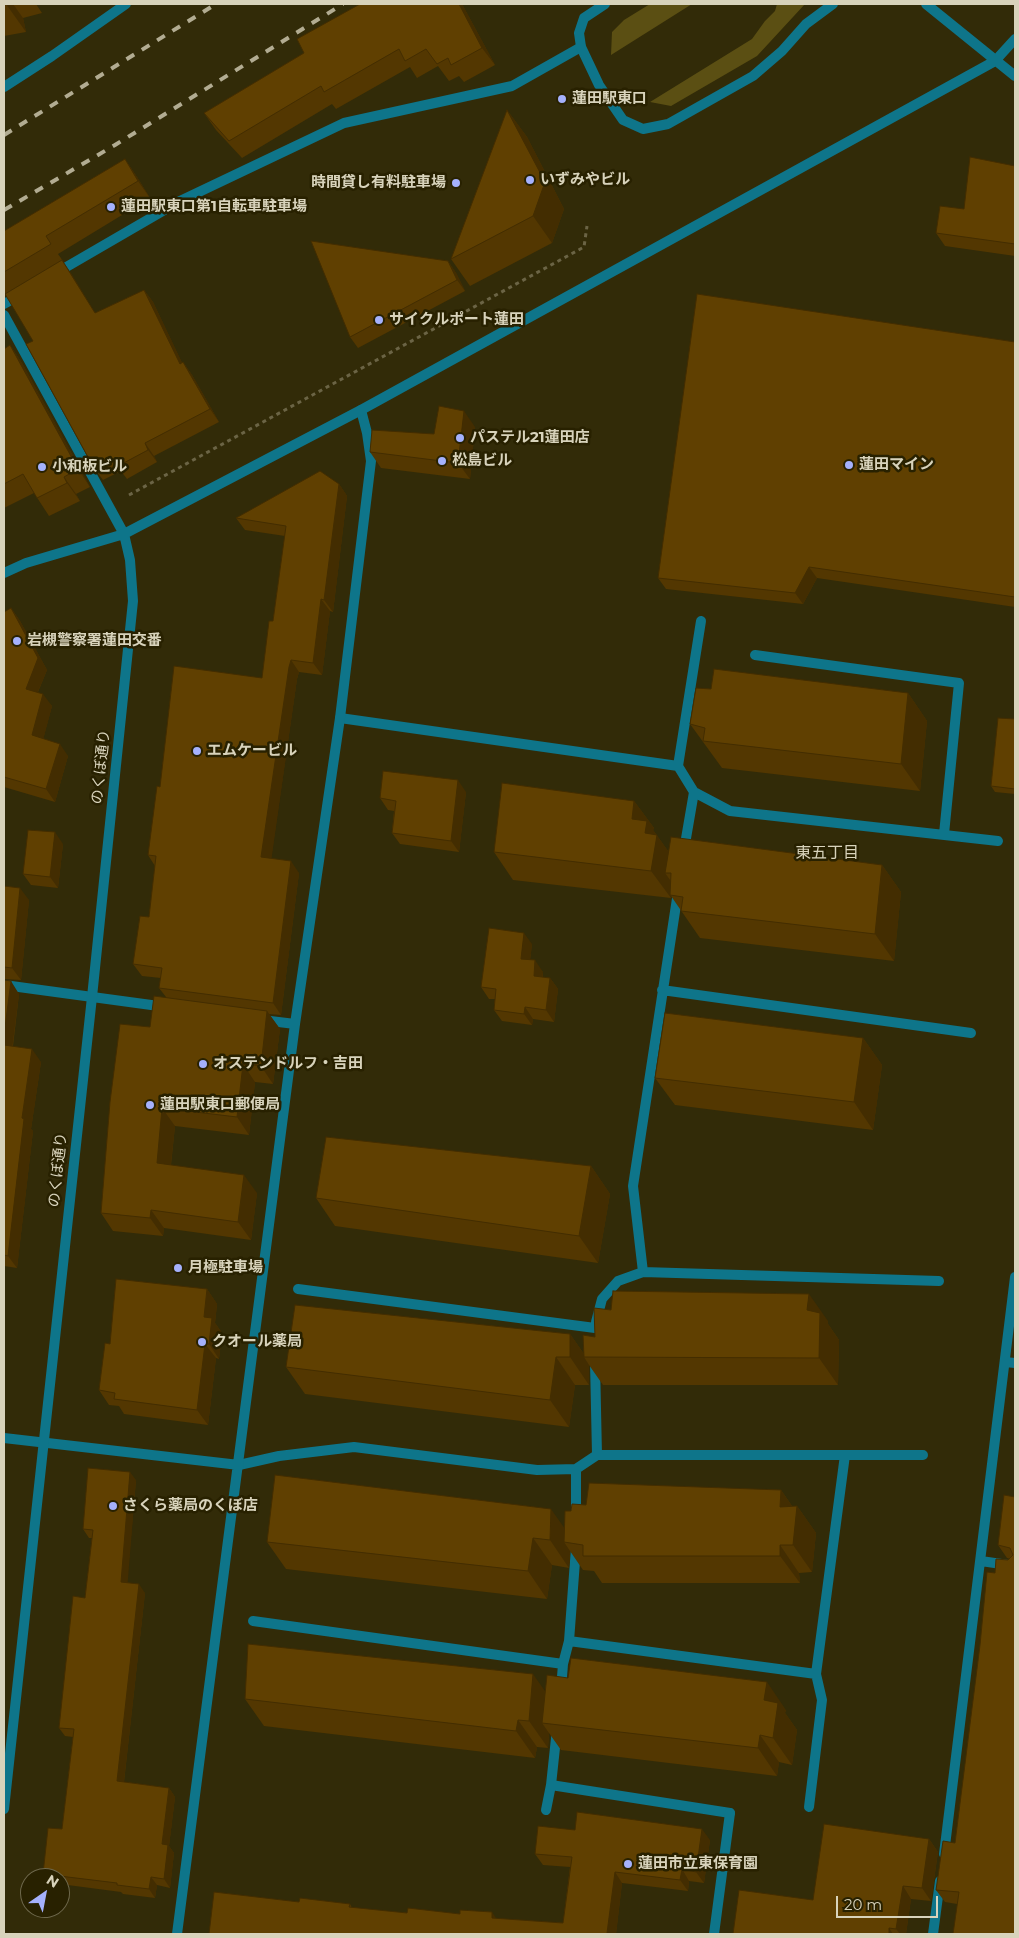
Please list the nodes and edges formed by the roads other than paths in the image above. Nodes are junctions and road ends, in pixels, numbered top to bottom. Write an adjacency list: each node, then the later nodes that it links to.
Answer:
1 (126, 4): 12 (street)
2 (604, 4): 9 (street)
3 (819, 4): 7 (street)
4 (833, 4): 7 (street)
5 (916, 4): 6 (street)
6 (927, 6): 10 (street)
7 (806, 24): 9 (street)
8 (1015, 39): 10 (street)
9 (581, 47): 13 (street)
10 (995, 61): 11 (street); 17 (street)
11 (1015, 76)
12 (4, 87)
13 (46, 280)
14 (29, 290): 15 (street)
15 (4, 304)
16 (4, 315): 18 (street, のくぼ通り)
17 (361, 410): 18 (street); 22 (street)
18 (124, 534): 19 (street); 31 (street, のくぼ通り)
19 (4, 572)
20 (701, 621): 23 (street)
21 (755, 655): 25 (street)
22 (340, 718): 23 (street); 34 (street)
23 (678, 766): 24 (street)
24 (694, 792): 25 (street); 27 (street)
25 (944, 834): 26 (street)
26 (998, 841)
27 (683, 858)
28 (680, 877): 30 (street)
29 (4, 985): 31 (street)
30 (662, 990): 35 (street); 36 (street)
31 (92, 997): 32 (street); 43 (street, のくぼ通り)
32 (179, 1009)
33 (256, 1019): 34 (street)
34 (295, 1024): 47 (street)
35 (971, 1033)
36 (643, 1272): 38 (street); 40 (street)
37 (1015, 1277): 41 (street)
38 (939, 1281)
39 (298, 1289): 40 (street)
40 (595, 1338): 44 (street)
41 (1010, 1362): 49 (street)
42 (4, 1438): 43 (street)
43 (44, 1443): 47 (street); 59 (street, のくぼ通り)
44 (597, 1455): 46 (street); 48 (street)
45 (923, 1455): 46 (street)
46 (845, 1456): 54 (street)
47 (238, 1465): 48 (street); 61 (street)
48 (576, 1469): 52 (street)
49 (980, 1561): 50 (street); 63 (street)
50 (1015, 1566)
51 (253, 1621): 53 (street)
52 (569, 1641): 53 (street); 54 (street)
53 (563, 1664): 55 (street)
54 (816, 1674): 58 (street)
55 (559, 1701)
56 (558, 1720): 57 (street)
57 (551, 1785): 60 (street); 62 (street)
58 (809, 1807)
59 (4, 1809)
60 (546, 1810)
61 (176, 1934)
62 (714, 1934)
63 (933, 1934)

